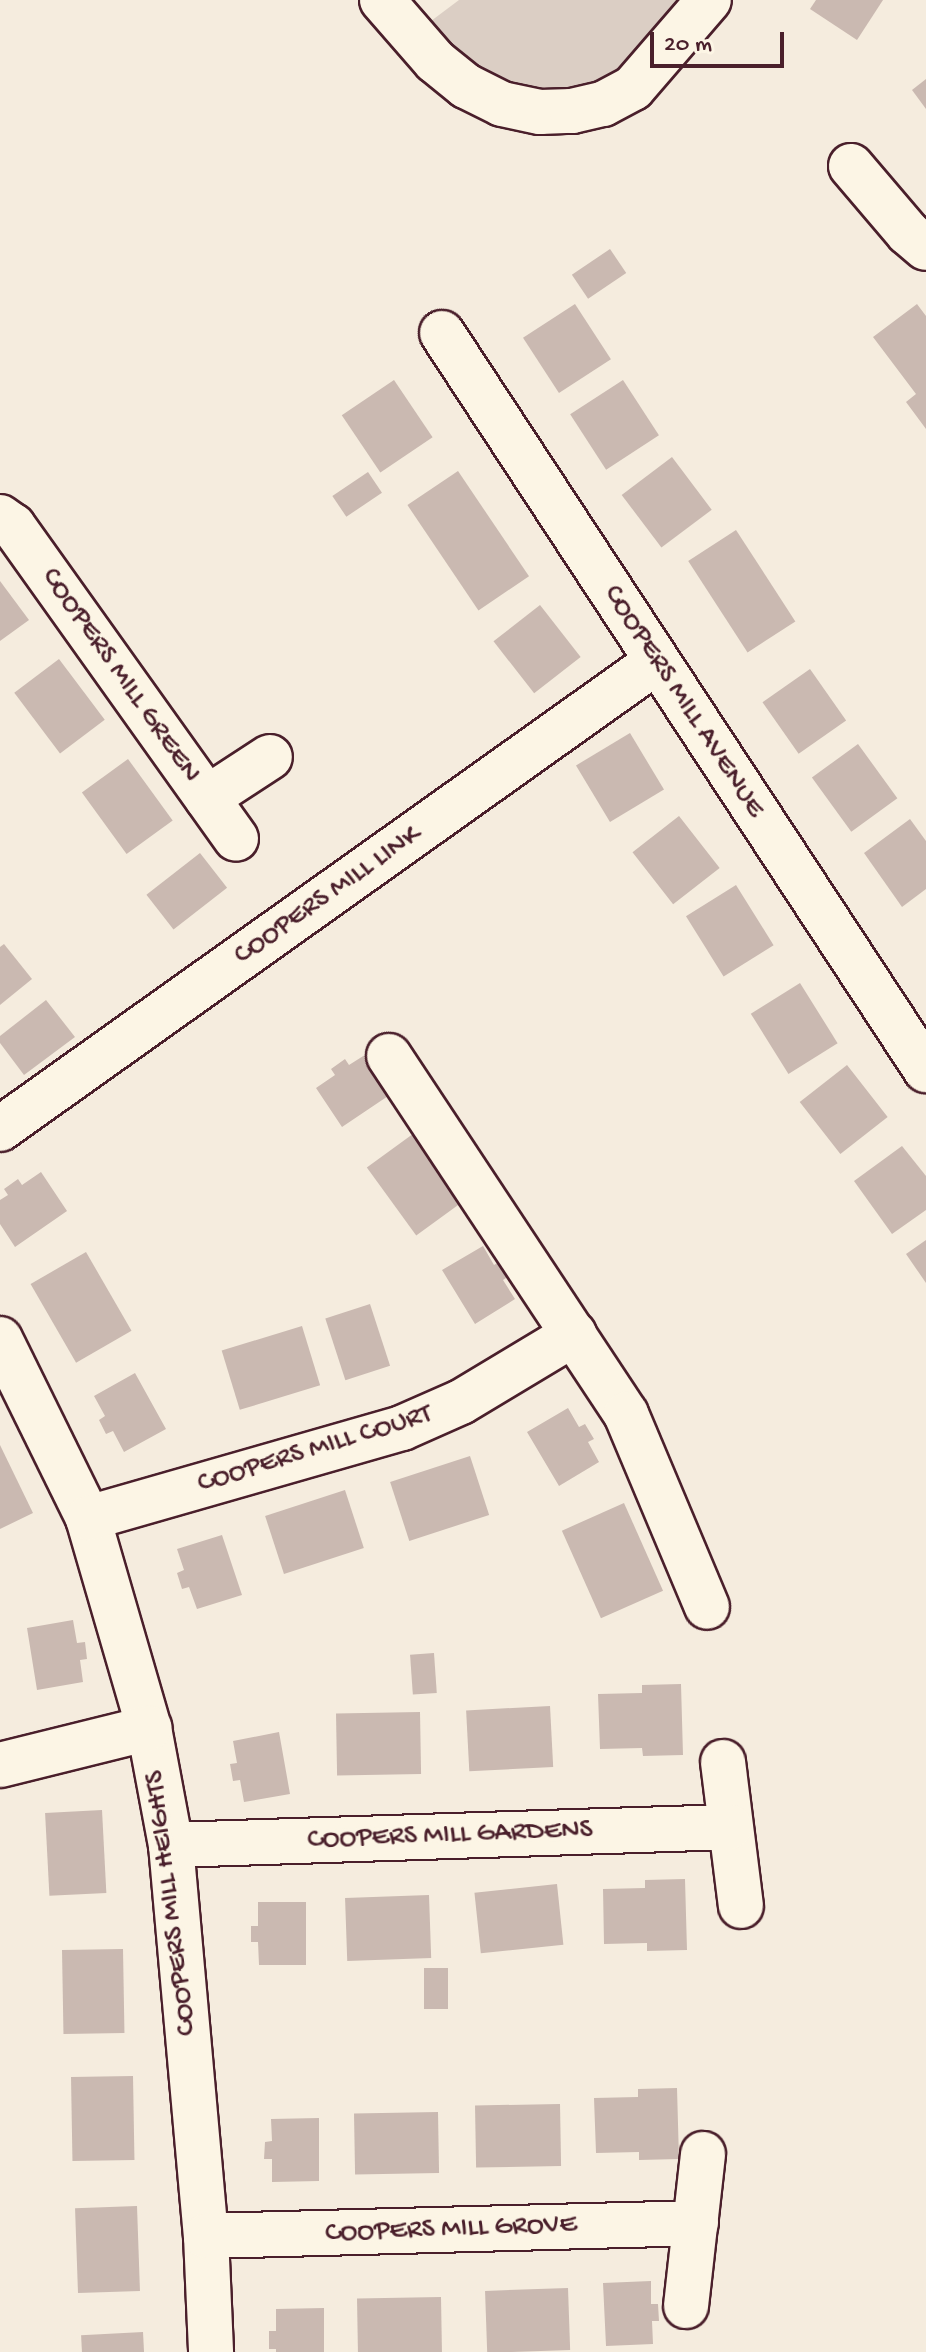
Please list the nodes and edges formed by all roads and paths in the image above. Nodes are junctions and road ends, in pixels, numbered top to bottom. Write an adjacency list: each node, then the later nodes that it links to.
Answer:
1 (382, 0): 2 (street)
2 (709, 0)
3 (851, 166): 4 (street)
4 (926, 248)
5 (442, 333): 7 (street, COOPERS MILL AVENUE)
6 (0, 517): 9 (street, COOPERS MILL GREEN)
7 (656, 662): 12 (street, COOPERS MILL AVENUE); 13 (street, COOPERS MILL LINK)
8 (270, 757): 9 (street)
9 (207, 798): 10 (street, COOPERS MILL GREEN)
10 (236, 839)
11 (389, 1056): 14 (street)
12 (926, 1070)
13 (0, 1129)
14 (574, 1334): 16 (street, COOPERS MILL COURT); 17 (street)
15 (0, 1339): 16 (street, COOPERS MILL HEIGHTS)
16 (88, 1518): 18 (street, COOPERS MILL HEIGHTS)
17 (707, 1607)
18 (149, 1728): 20 (street); 22 (street, COOPERS MILL HEIGHTS)
19 (723, 1762): 21 (street)
20 (0, 1765)
21 (730, 1827): 22 (street, COOPERS MILL GARDENS); 23 (street)
22 (171, 1845): 26 (street, COOPERS MILL HEIGHTS)
23 (741, 1906)
24 (703, 2154): 25 (street)
25 (696, 2223): 26 (street, COOPERS MILL GROVE); 27 (street)
26 (206, 2236): 28 (street, COOPERS MILL HEIGHTS)
27 (686, 2306)
28 (211, 2352)

